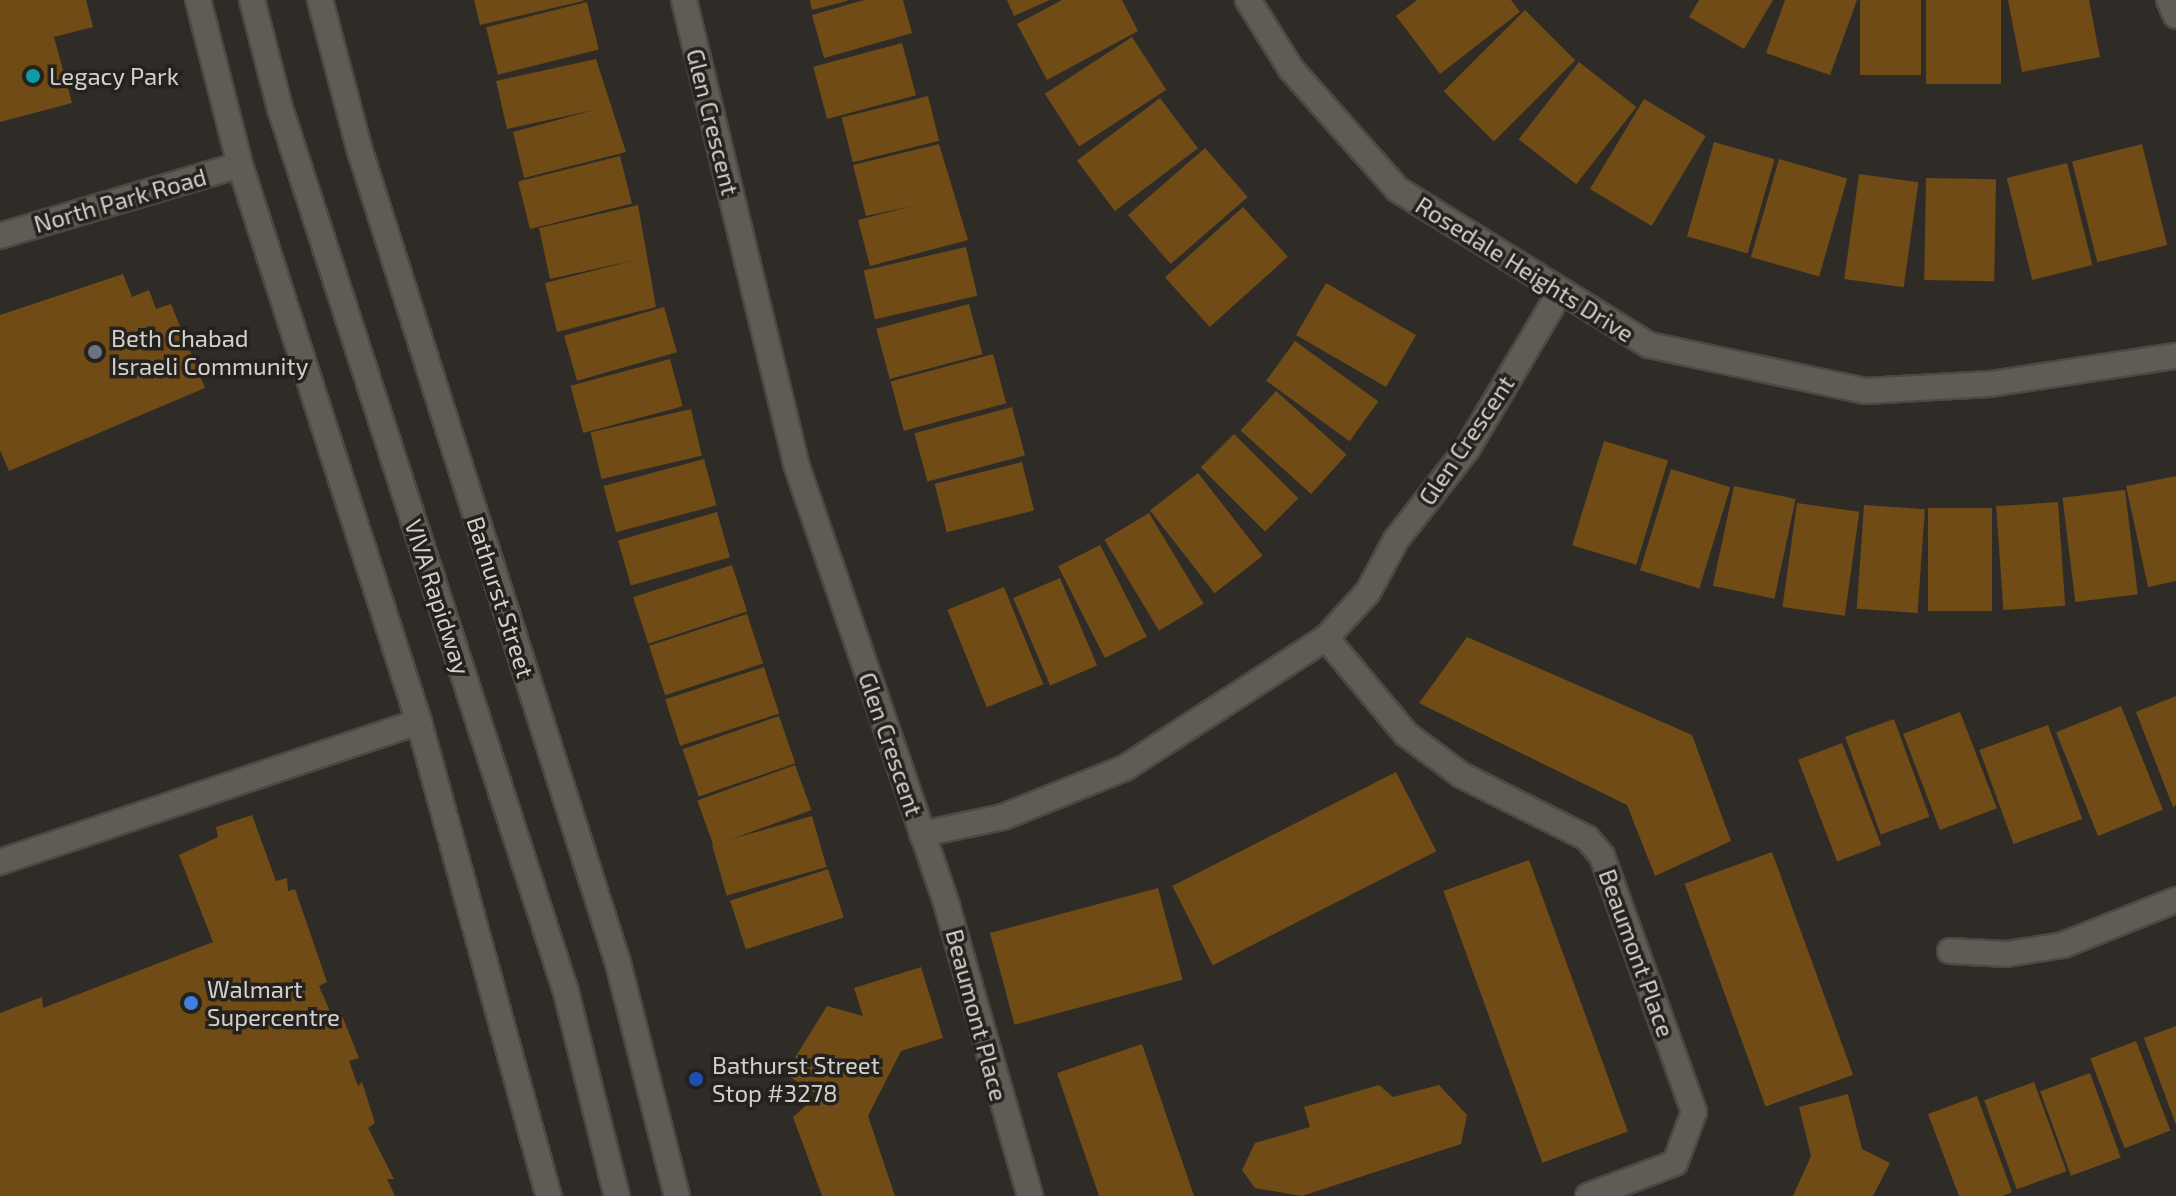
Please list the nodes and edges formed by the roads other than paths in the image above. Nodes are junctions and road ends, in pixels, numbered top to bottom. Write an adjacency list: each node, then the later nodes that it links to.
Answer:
1 (198, 0): 8 (street)
2 (252, 0): 19 (street, VIVA Rapidway)
3 (320, 0): 20 (street, Bathurst Street)
4 (684, 0): 14 (street, Glen Crescent)
5 (1248, 0): 10 (street, Rosedale Heights Drive)
6 (2169, 0): 7 (street)
7 (2176, 16)
8 (240, 165): 9 (street, North Park Road); 13 (street)
9 (0, 236)
10 (1559, 294): 11 (street, Rosedale Heights Drive); 12 (street, Glen Crescent)
11 (2176, 356)
12 (1326, 638): 14 (street, Glen Crescent); 22 (street, Beaumont Place)
13 (419, 722): 15 (street); 18 (street)
14 (922, 834): 21 (street, Beaumont Place)
15 (0, 862)
16 (2176, 900): 17 (street)
17 (1950, 951)
18 (549, 1196)
19 (617, 1196)
20 (677, 1196)
21 (1030, 1196)
22 (1588, 1196)

